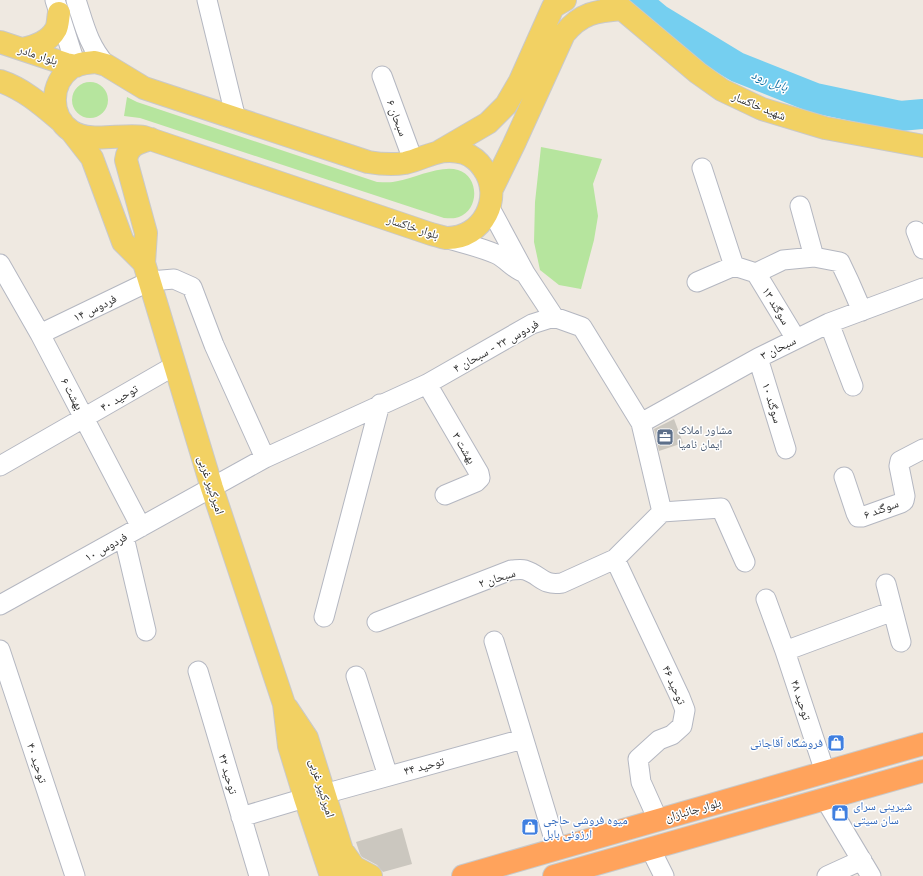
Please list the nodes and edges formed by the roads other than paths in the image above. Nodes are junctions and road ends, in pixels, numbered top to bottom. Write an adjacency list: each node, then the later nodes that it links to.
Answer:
1 (76, 0): 9 (street)
2 (208, 0): 12 (street)
3 (555, 2): 16 (main road)
4 (616, 4): 15 (main road, شهید خاکسار); 19 (main road, بلوار خاکسار)
5 (57, 6): 7 (main road); 8 (street)
6 (0, 42): 7 (main road, بلوار مادر)
7 (22, 50): 8 (main road, بلوار مادر)
8 (76, 66): 9 (main road); 13 (main road)
9 (111, 68): 12 (main road)
10 (382, 76): 17 (street, سبحان ۶)
11 (0, 81): 13 (main road)
12 (236, 119): 17 (main road)
13 (66, 127): 14 (main road, بلوار خاکسار); 27 (main road, امیرکبیر غربی)
14 (151, 139): 22 (main road, بلوار خاکسار); 27 (main road, امیرکبیر غربی)
15 (923, 146)
16 (440, 151): 17 (main road); 19 (main road)
17 (413, 160)
18 (702, 168): 26 (street)
19 (491, 198): 22 (main road, بلوار خاکسار); 28 (street)
20 (800, 206): 24 (street)
21 (916, 231): 23 (street)
22 (445, 238): 28 (street)
23 (923, 249)
24 (814, 258): 29 (street); 32 (street)
25 (0, 264): 35 (street, بهشت ۶)
26 (734, 266): 29 (street); 30 (street)
27 (147, 272): 35 (street, فردوس ۱۴); 38 (main road, امیرکبیر غربی); 46 (street)
28 (525, 273): 33 (street)
29 (756, 273): 36 (street, سوگند ۱۳)
30 (697, 282)
31 (923, 288): 32 (street, سبحان ۳)
32 (862, 311): 34 (street, سبحان ۳)
33 (554, 317): 39 (street, فردوس ۲۳ - سبحان ۴); 43 (street, فردوس ۲۳ - سبحان ۴)
34 (829, 323): 36 (street, سبحان ۳); 40 (street)
35 (40, 334): 42 (street, بهشت ۶)
36 (796, 339): 37 (street, سبحان ۳)
37 (758, 358): 43 (street, سبحان ۳); 44 (street, سوگند ۱۰)
38 (174, 366): 42 (street, توحید ۴۰); 49 (main road, امیرکبیر غربی)
39 (427, 384): 41 (street, فردوس ۲۳ - سبحان ۴); 50 (street, بهشت ۳)
40 (853, 386)
41 (380, 404): 46 (street, فردوس ۲۳ - سبحان ۴); 60 (street)
42 (85, 418): 47 (street, توحید ۴۰); 52 (street, بهشت ۶)
43 (641, 424): 51 (street, فردوس ۲۳ - سبحان ۴)
44 (786, 449)
45 (923, 449): 48 (street, سوگند ۶)
46 (265, 458): 49 (street, فردوس ۲۳ - سبحان ۴)
47 (0, 466)
48 (844, 477)
49 (212, 488): 52 (street, فردوس ۱۰); 75 (main road, امیرکبیر غربی)
50 (445, 495)
51 (662, 512): 54 (street); 55 (street)
52 (141, 527): 53 (street, فردوس ۱۰)
53 (124, 537): 58 (street, فردوس ۱۰); 62 (street)
54 (615, 559): 61 (street, سبحان ۲); 78 (street, توحید ۴۶)
55 (745, 562)
56 (886, 584): 59 (street)
57 (766, 599): 66 (street, توحید ۴۸)
58 (0, 605)
59 (894, 611): 64 (street); 66 (street)
60 (324, 617)
61 (378, 622)
62 (146, 630)
63 (494, 641): 70 (street)
64 (901, 642)
65 (0, 650): 68 (street, توحید ۴۰)
66 (785, 651): 73 (street, توحید ۴۸)
67 (198, 671): 77 (street, توحید ۴۲)
68 (3, 672): 83 (street, توحید ۴۰)
69 (356, 676): 74 (street)
70 (523, 739): 74 (street, توحید ۴۴); 80 (street)
71 (923, 744): 73 (highway, بلوار جانبازان)
72 (923, 771): 76 (highway, بلوار جانبازان)
73 (825, 772): 78 (highway, بلوار جانبازان)
74 (388, 776): 75 (street, توحید ۴۴)
75 (314, 796): 77 (street, توحید ۴۴); 81 (main road, امیرکبیر غربی)
76 (825, 799): 79 (highway, بلوار جانبازان); 82 (street)
77 (241, 817): 84 (street, توحید ۴۲)
78 (658, 820): 80 (highway, بلوار جانبازان)
79 (650, 848): 89 (highway, بلوار جانبازان); 90 (street)
80 (557, 849): 88 (highway, بلوار جانبازان)
81 (329, 861): 85 (main road, امیرکبیر غربی); 86 (main road, امیرکبیر غربی); 87 (main road)
82 (866, 868): 91 (street)
83 (75, 876)
84 (259, 876)
85 (331, 876)
86 (350, 876)
87 (371, 876)
88 (464, 876)
89 (554, 876)
90 (664, 876)
91 (827, 876)

